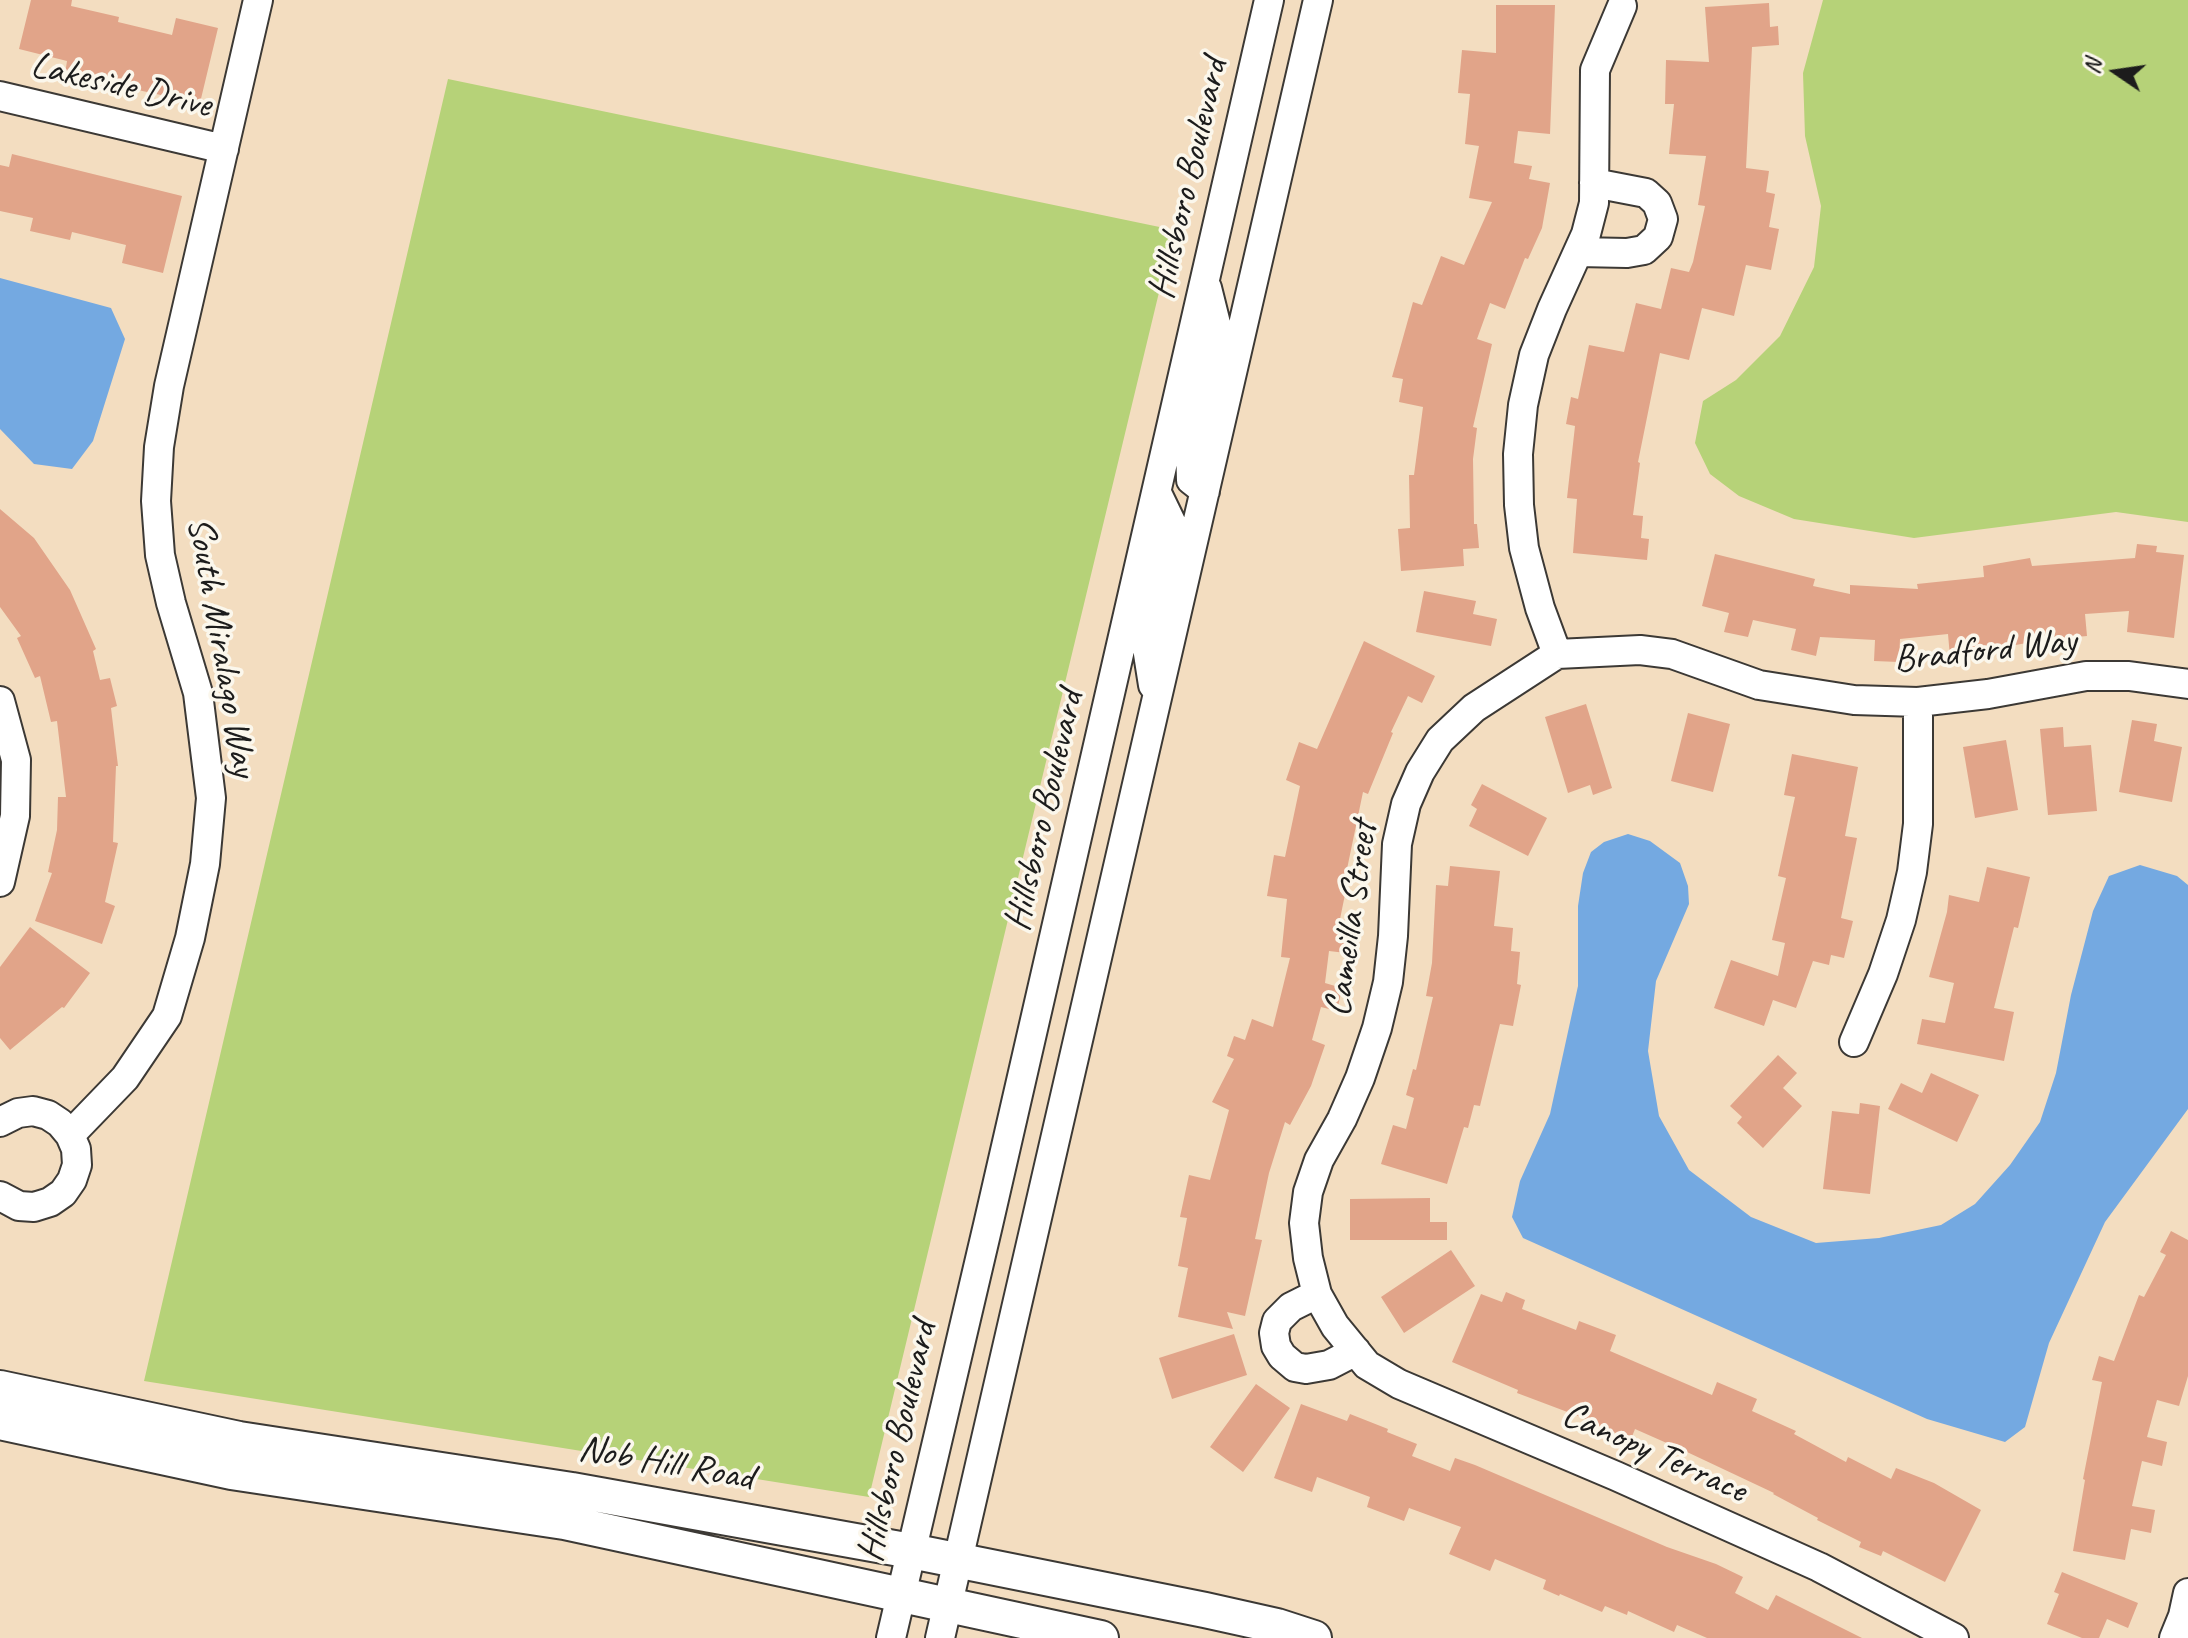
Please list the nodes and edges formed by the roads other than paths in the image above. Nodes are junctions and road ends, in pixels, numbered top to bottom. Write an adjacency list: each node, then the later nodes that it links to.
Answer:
1 (258, 0): 6 (street, South Miralago Way)
2 (1269, 0): 9 (street, Hillsboro Boulevard)
3 (1318, 0): 10 (street)
4 (1622, 6): 7 (street)
5 (0, 96): 6 (street, Lakeside Drive)
6 (224, 149): 20 (street, South Miralago Way)
7 (1594, 183): 8 (street); 8 (street)
8 (1578, 252): 12 (street)
9 (1205, 280): 10 (street); 11 (street, Hillsboro Boulevard)
10 (1205, 491): 15 (street)
11 (1157, 493): 15 (street); 28 (street, Hillsboro Boulevard)
12 (1557, 654): 16 (street, Bradford Way); 22 (street, Cameilla Street)
13 (2188, 684): 16 (street, Bradford Way)
14 (0, 701): 17 (street)
15 (1155, 701): 29 (street)
16 (1918, 702): 18 (street)
17 (0, 882)
18 (1854, 1042)
19 (1, 1118): 20 (street)
20 (70, 1135): 21 (street)
21 (0, 1196)
22 (1317, 1294): 23 (street, Cameilla Street); 24 (street)
23 (1335, 1326): 24 (street, Canopy Terrace)
24 (1356, 1351): 37 (street, Canopy Terrace)
25 (0, 1388): 27 (main road, Nob Hill Road)
26 (0, 1422): 27 (main road, Nob Hill Road)
27 (235, 1456): 28 (main road, Nob Hill Road); 31 (main road, Nob Hill Road)
28 (911, 1551): 29 (main road, Nob Hill Road); 31 (street, Hillsboro Boulevard)
29 (958, 1560): 32 (street); 36 (main road, Nob Hill Road)
30 (2188, 1593): 38 (street)
31 (901, 1594): 32 (main road, Nob Hill Road); 33 (street, Hillsboro Boulevard)
32 (948, 1605): 34 (street); 35 (main road, Nob Hill Road)
33 (891, 1638)
34 (940, 1638)
35 (1101, 1638)
36 (1314, 1638)
37 (1954, 1638)
38 (2174, 1638)

